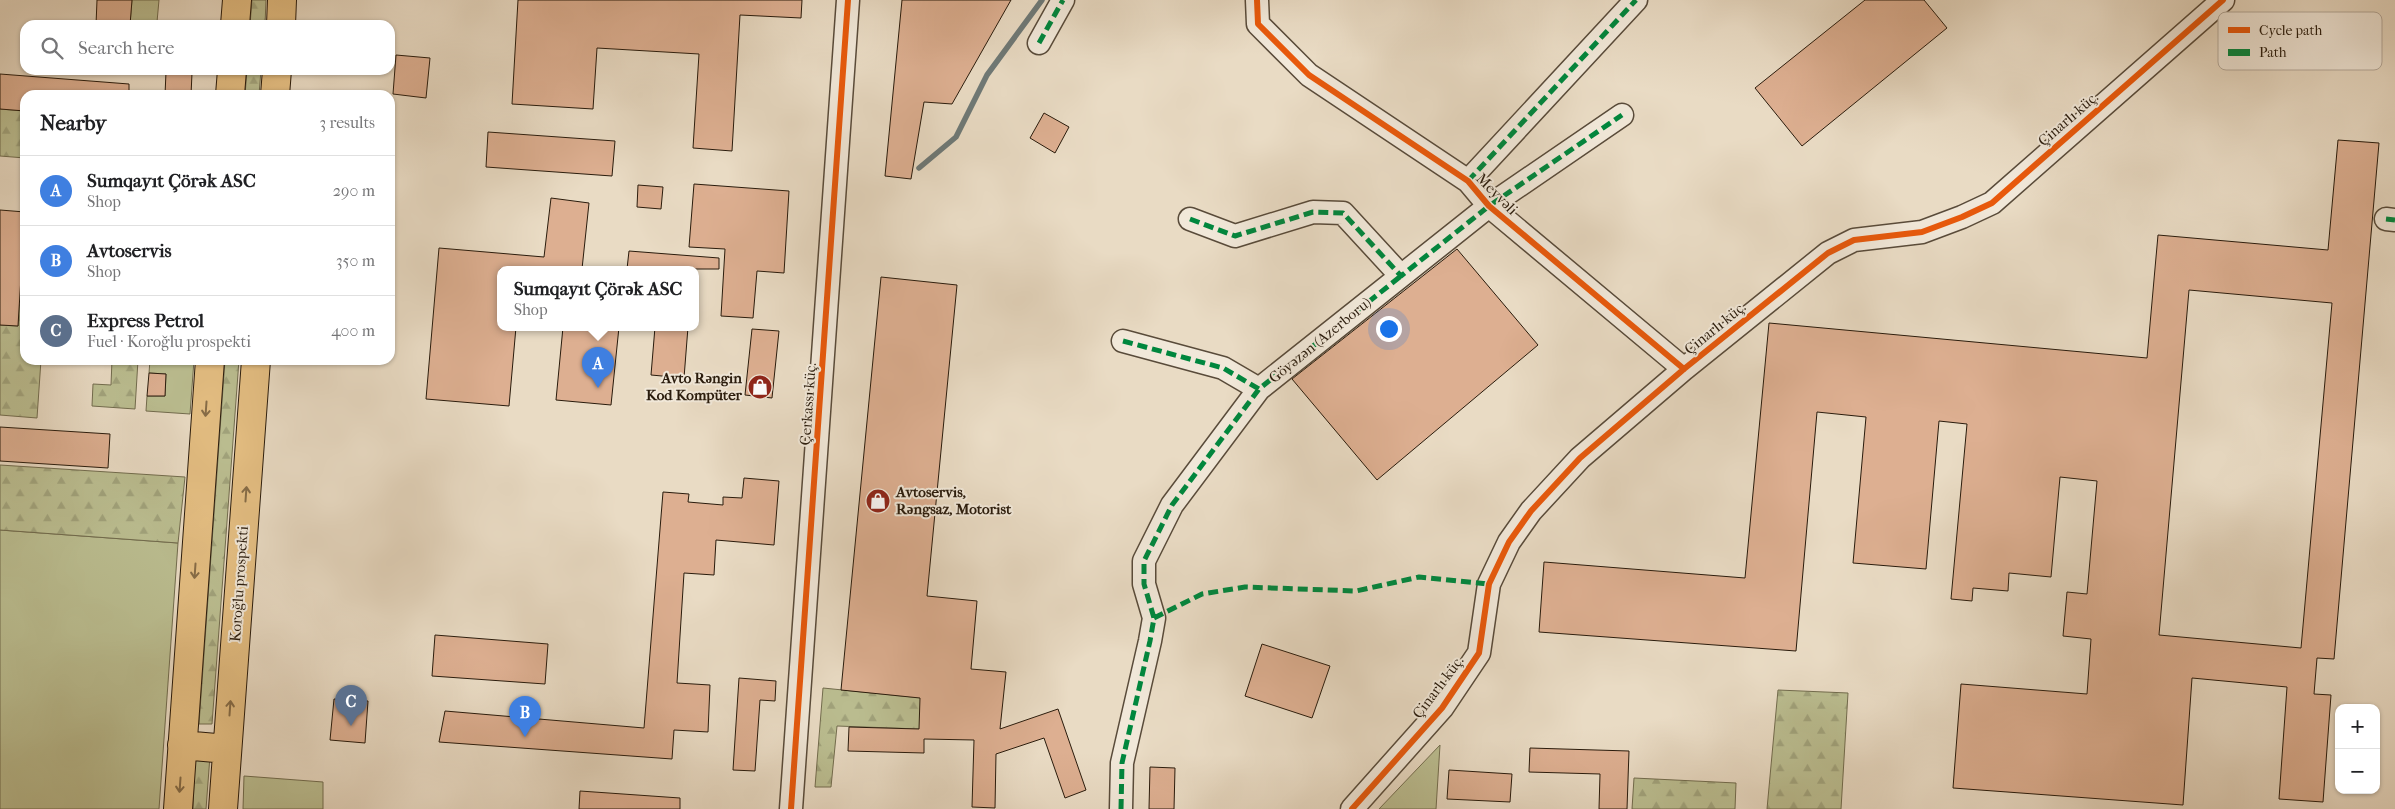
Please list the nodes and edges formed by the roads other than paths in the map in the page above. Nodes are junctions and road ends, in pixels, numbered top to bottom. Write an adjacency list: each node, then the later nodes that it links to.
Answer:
1 (237, 0): 8 (main road)
2 (282, 0): 9 (main road)
3 (848, 0): 29 (street, Çerkassı küç.)
4 (1062, 0): 10 (street)
5 (1257, 0): 16 (street, Meyvəli)
6 (1636, 0): 16 (street)
7 (2223, 0): 23 (street, Çinarlı küç.)
8 (235, 20)
9 (281, 20)
10 (1039, 43)
11 (232, 75): 13 (main road)
12 (277, 75): 14 (main road)
13 (230, 90)
14 (275, 90)
15 (1622, 115): 17 (street, Göyəzən (Azerboru))
16 (1468, 181): 17 (street, Meyvəli)
17 (1488, 206): 19 (street, Göyəzən (Azerboru)); 23 (street, Meyvəli)
18 (1190, 219): 19 (street)
19 (1401, 276): 24 (street, Göyəzən (Azerboru))
20 (1123, 341): 24 (street, Göyəzən (Azerboru))
21 (210, 365): 25 (main road, one-way to 25)
22 (256, 365): 26 (main road, Koroğlu prospekti, one-way to 22)
23 (1684, 369): 31 (street, Çinarlı küç.)
24 (1259, 389): 30 (street)
25 (182, 745): 26 (main road); 27 (main road, one-way to 27)
26 (227, 749): 28 (main road, Koroğlu prospekti)
27 (178, 809)
28 (223, 809)
29 (791, 809)
30 (1121, 809)
31 (1352, 809)

